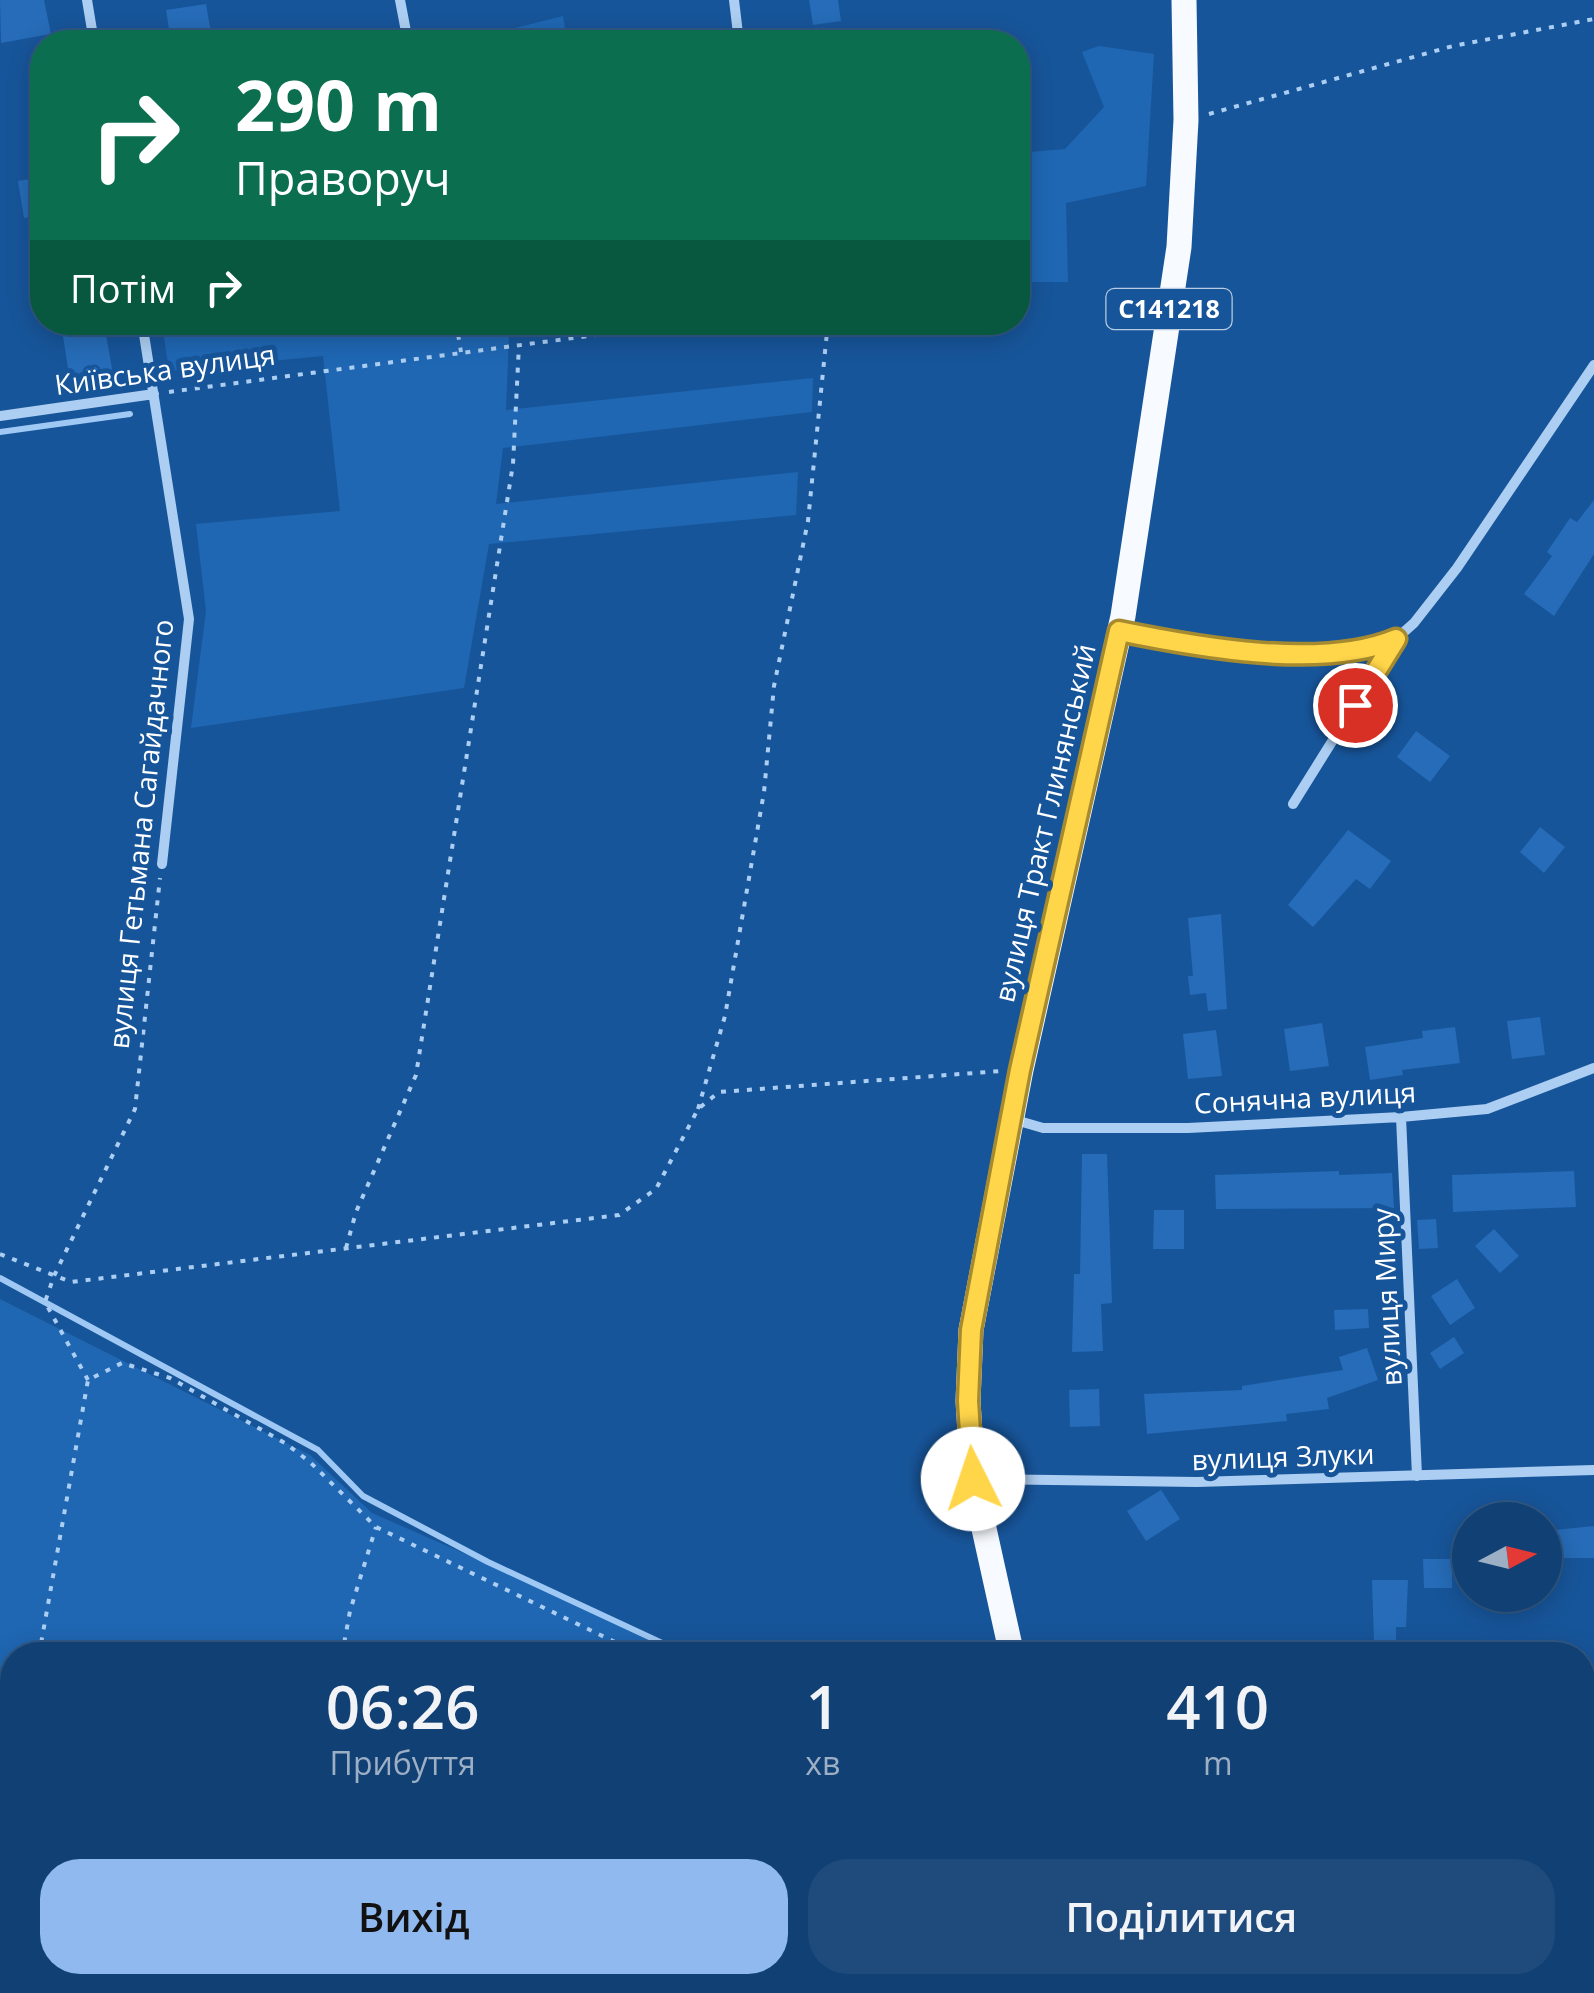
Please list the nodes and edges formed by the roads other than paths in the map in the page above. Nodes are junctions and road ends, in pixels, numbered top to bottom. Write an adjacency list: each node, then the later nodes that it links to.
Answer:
1 (87, 0): 5 (street)
2 (400, 0): 6 (street)
3 (734, 0): 7 (street)
4 (1184, 0): 12 (main road, вулиця Тракт Глинянський / С141218)
5 (92, 30)
6 (406, 30)
7 (738, 30)
8 (144, 335): 10 (street, вулиця Гетьмана Сагайдачного)
9 (1594, 365): 13 (street)
10 (154, 394): 11 (street, Київська вулиця); 15 (street, вулиця Гетьмана Сагайдачного)
11 (0, 416)
12 (1119, 631): 13 (street); 18 (main road, вулиця Тракт Глинянський / С141218)
13 (1396, 639): 14 (street)
14 (1293, 804)
15 (162, 864)
16 (1594, 1068): 17 (street, Сонячна вулиця)
17 (1402, 1117): 18 (street, Сонячна вулиця); 20 (street, вулиця Миру)
18 (1012, 1119): 21 (main road, вулиця Тракт Глинянський / С141218)
19 (1594, 1470): 20 (street, вулиця Злуки)
20 (1417, 1476): 21 (street, вулиця Злуки)
21 (973, 1479): 22 (main road, вулиця Тракт Глинянський / С141218)
22 (1009, 1642)

